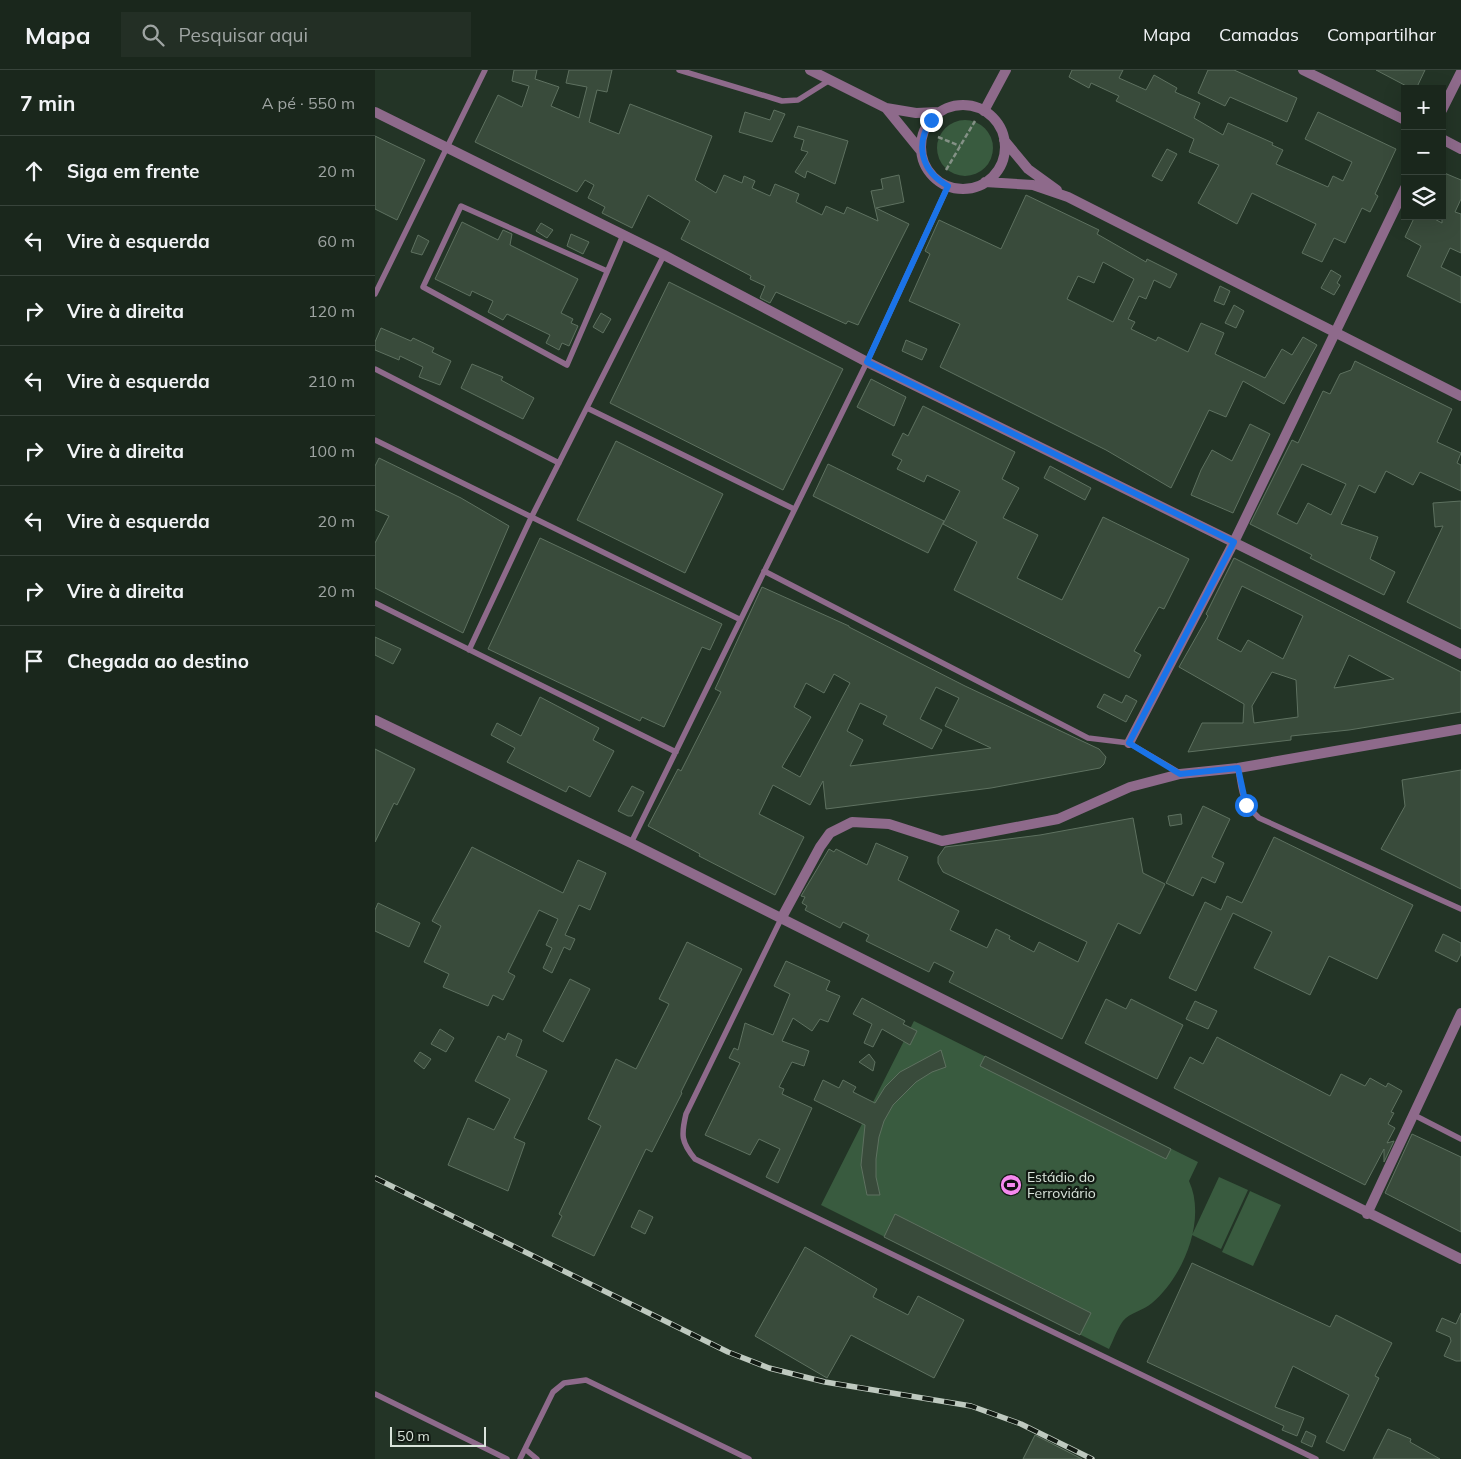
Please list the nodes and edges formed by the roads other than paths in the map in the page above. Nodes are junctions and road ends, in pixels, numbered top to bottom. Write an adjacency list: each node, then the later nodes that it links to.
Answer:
1 (485, 70): 16 (lane)
2 (679, 70): 7 (lane)
3 (810, 70): 7 (street)
4 (1006, 70): 10 (street)
5 (1303, 70): 13 (street)
6 (1461, 72): 8 (street)
7 (830, 80): 9 (street)
8 (1446, 102)
9 (886, 108): 12 (street); 18 (street)
10 (984, 111): 12 (street); 14 (street)
11 (375, 112): 16 (street)
12 (939, 112): 18 (street)
13 (1401, 118)
14 (1004, 140): 19 (street); 22 (street)
15 (1446, 141): 17 (street)
16 (447, 147): 23 (street); 26 (lane)
17 (1461, 149)
18 (921, 151): 20 (street)
19 (985, 182): 20 (street); 22 (street)
20 (948, 186): 28 (lane)
21 (1401, 196): 27 (street)
22 (1069, 198): 27 (street)
23 (623, 235): 24 (street); 25 (lane)
24 (663, 255): 28 (street); 31 (lane)
25 (607, 271): 25 (lane)
26 (375, 294)
27 (1335, 334): 30 (street); 36 (street)
28 (867, 362): 34 (lane); 36 (street)
29 (375, 369): 33 (lane)
30 (1461, 396)
31 (587, 408): 33 (lane); 34 (lane)
32 (375, 440): 35 (lane)
33 (559, 463): 35 (lane)
34 (794, 509): 37 (lane)
35 (531, 518): 39 (lane); 40 (lane)
36 (1234, 542): 41 (street); 44 (street)
37 (764, 571): 39 (lane); 44 (lane)
38 (375, 603): 40 (lane)
39 (739, 619): 45 (lane)
40 (469, 650): 45 (lane)
41 (1461, 654)
42 (375, 720): 48 (street)
43 (1461, 729): 46 (street)
44 (1129, 743): 47 (lane)
45 (676, 752): 48 (lane)
46 (1238, 768): 47 (street); 49 (lane)
47 (1180, 774): 50 (street)
48 (631, 843): 50 (street)
49 (1461, 909)
50 (781, 919): 54 (street); 62 (lane)
51 (1461, 1013): 52 (street)
52 (1414, 1115): 53 (lane); 54 (street)
53 (1461, 1139)
54 (1367, 1214): 55 (street)
55 (1461, 1259)
56 (375, 1394): 58 (lane)
57 (525, 1449): 59 (lane); 60 (lane); 61 (lane)
58 (507, 1459)
59 (520, 1459)
60 (537, 1459)
61 (749, 1459)
62 (1316, 1459)

